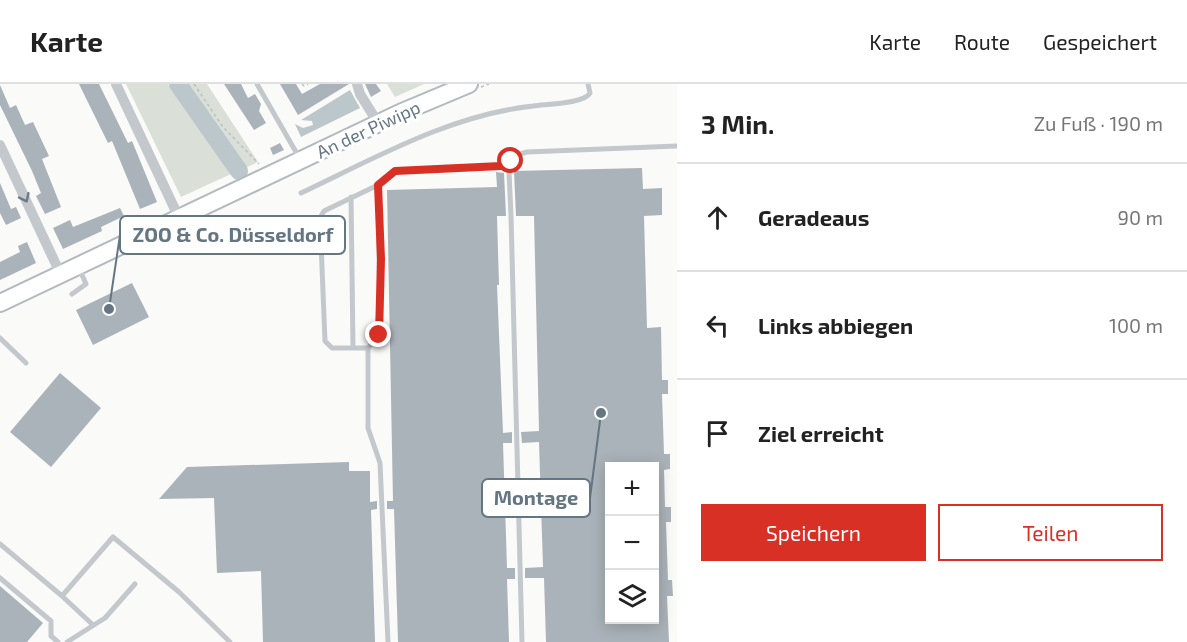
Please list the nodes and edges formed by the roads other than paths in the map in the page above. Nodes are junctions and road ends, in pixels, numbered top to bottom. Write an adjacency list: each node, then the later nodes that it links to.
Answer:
1 (116, 84): 14 (street)
2 (257, 84): 9 (lane, An der Piwipp)
3 (357, 84): 6 (street)
4 (469, 84): 6 (street, An der Piwipp)
5 (588, 84): 12 (lane)
6 (378, 123): 9 (street, An der Piwipp)
7 (0, 145): 16 (street, one-way to 16)
8 (677, 146): 10 (lane)
9 (301, 160): 14 (street, An der Piwipp)
10 (506, 163): 11 (lane); 32 (lane)
11 (378, 185): 13 (lane); 21 (lane)
12 (301, 193)
13 (351, 197): 20 (lane); 20 (lane)
14 (179, 218): 15 (street, An der Piwipp)
15 (78, 266): 16 (street, An der Piwipp); 17 (lane)
16 (61, 275): 18 (street, An der Piwipp)
17 (72, 294)
18 (0, 303)
19 (0, 338): 22 (lane)
20 (353, 347): 21 (lane)
21 (368, 348): 31 (lane)
22 (26, 363)
23 (0, 544): 26 (lane)
24 (0, 578): 28 (lane)
25 (135, 584): 27 (lane)
26 (62, 596): 27 (lane); 30 (lane)
27 (93, 625): 29 (lane)
28 (58, 642)
29 (67, 642)
30 (230, 642)
31 (388, 642)
32 (522, 642)

